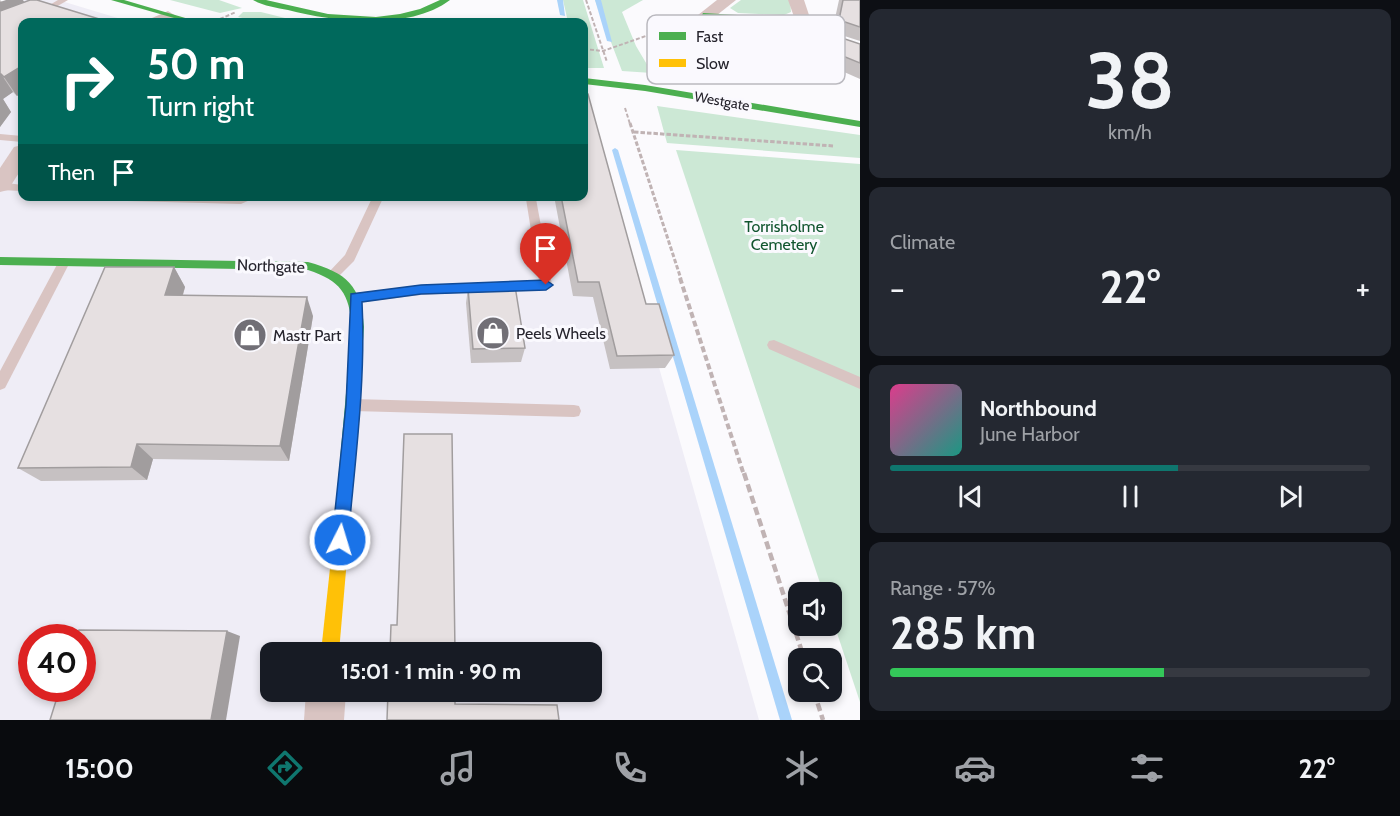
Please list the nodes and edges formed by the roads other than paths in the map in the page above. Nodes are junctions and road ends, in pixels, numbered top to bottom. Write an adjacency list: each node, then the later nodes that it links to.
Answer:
1 (64, 0): 7 (lane)
2 (115, 0): 12 (street)
3 (257, 0): 13 (street)
4 (446, 0): 14 (street)
5 (728, 0): 9 (street)
6 (796, 0): 10 (street)
7 (49, 8): 8 (lane); 11 (lane)
8 (59, 11)
9 (706, 15)
10 (801, 15)
11 (31, 18)
12 (160, 18)
13 (329, 18)
14 (384, 18)
15 (845, 45): 16 (street)
16 (860, 50)
17 (588, 82): 18 (street, Westgate)
18 (860, 124)
19 (0, 137): 20 (lane)
20 (18, 139)
21 (18, 158): 22 (street)
22 (0, 185): 23 (lane)
23 (18, 187)
24 (377, 201): 28 (lane)
25 (531, 201): 29 (lane)
26 (0, 261): 27 (street, Northgate)
27 (64, 262): 28 (street, Northgate); 32 (lane)
28 (333, 275): 29 (street, Northgate)
29 (355, 298): 33 (street)
30 (774, 345): 31 (lane)
31 (860, 383)
32 (0, 384)
33 (353, 405): 34 (lane); 35 (street)
34 (574, 411)
35 (331, 642)
36 (325, 702): 37 (street)
37 (324, 720)

